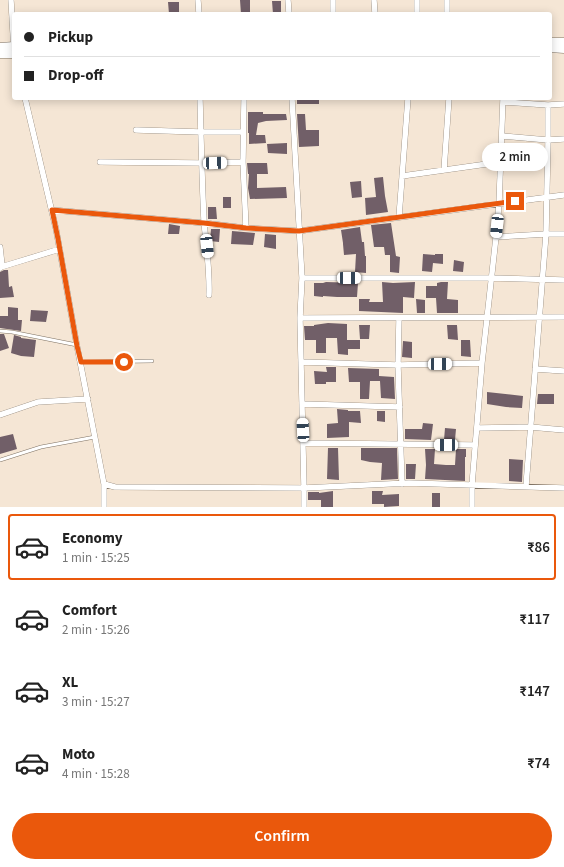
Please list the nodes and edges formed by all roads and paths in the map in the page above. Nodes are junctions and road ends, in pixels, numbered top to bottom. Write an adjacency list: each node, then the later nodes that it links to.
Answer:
1 (11, 0): 14 (street)
2 (198, 0): 8 (street)
3 (288, 0): 9 (street)
4 (333, 0): 10 (street)
5 (374, 0): 11 (street)
6 (417, 0): 12 (street)
7 (447, 0): 13 (street)
8 (199, 12)
9 (289, 12)
10 (333, 12)
11 (375, 12)
12 (417, 12)
13 (447, 12)
14 (12, 16)
15 (552, 42): 16 (street)
16 (564, 42)
17 (0, 46): 19 (street)
18 (552, 48): 20 (street)
19 (12, 49)
20 (564, 49)
21 (12, 50): 22 (street)
22 (0, 54)
23 (24, 100): 47 (street)
24 (200, 100): 33 (street)
25 (244, 100): 34 (street)
26 (292, 100): 51 (street)
27 (408, 100): 43 (street)
28 (449, 100): 42 (street)
29 (503, 100): 31 (street); 35 (street)
30 (564, 104): 31 (street)
31 (548, 105): 37 (street)
32 (136, 130): 33 (street)
33 (201, 132): 34 (street); 41 (street)
34 (243, 132): 39 (street)
35 (502, 136): 37 (street); 40 (street)
36 (564, 139): 37 (street)
37 (548, 140): 45 (street)
38 (100, 162): 41 (street)
39 (243, 162): 41 (street); 50 (street)
40 (501, 162): 42 (street); 46 (street)
41 (201, 163): 49 (street)
42 (444, 170): 43 (street)
43 (402, 176): 48 (street)
44 (564, 195): 45 (street)
45 (547, 197): 46 (street); 52 (street)
46 (499, 204): 48 (street); 54 (street)
47 (52, 210): 49 (street); 56 (street)
48 (399, 217): 51 (street)
49 (204, 223): 50 (street); 62 (street)
50 (246, 228): 51 (street)
51 (299, 231): 58 (street)
52 (546, 234): 53 (street); 54 (street); 60 (street)
53 (564, 234)
54 (496, 237): 59 (street)
55 (0, 247): 57 (street)
56 (60, 249): 57 (street); 69 (street)
57 (1, 268)
58 (302, 278): 59 (street); 66 (street)
59 (491, 278): 60 (street); 63 (street)
60 (543, 280): 61 (street); 64 (street)
61 (564, 280)
62 (209, 295)
63 (488, 317): 64 (street); 67 (street); 73 (street)
64 (540, 317): 65 (street); 75 (street)
65 (564, 317)
66 (300, 318): 67 (street); 72 (street)
67 (399, 318): 74 (street)
68 (0, 331): 69 (lane)
69 (77, 346): 71 (street)
70 (152, 361): 71 (lane)
71 (81, 362): 77 (street)
72 (301, 362): 74 (street); 78 (street)
73 (482, 364): 74 (street); 82 (street)
74 (398, 365): 79 (street)
75 (535, 369): 76 (street); 81 (street)
76 (564, 371)
77 (88, 399): 80 (street); 84 (street)
78 (302, 404): 79 (street); 85 (street)
79 (400, 407): 86 (street)
80 (0, 415)
81 (530, 427): 82 (street); 83 (street); 92 (street)
82 (477, 428): 87 (street)
83 (564, 430)
84 (95, 437): 88 (lane); 89 (street)
85 (303, 442): 86 (street); 93 (street)
86 (401, 444): 87 (street); 90 (street)
87 (475, 445): 91 (street)
88 (0, 460)
89 (104, 484): 93 (street); 95 (street)
90 (402, 484): 91 (street); 93 (street)
91 (472, 485): 92 (street); 97 (street)
92 (526, 486): 94 (street)
93 (304, 488): 96 (street)
94 (564, 488)
95 (104, 507)
96 (304, 507)
97 (472, 507)

